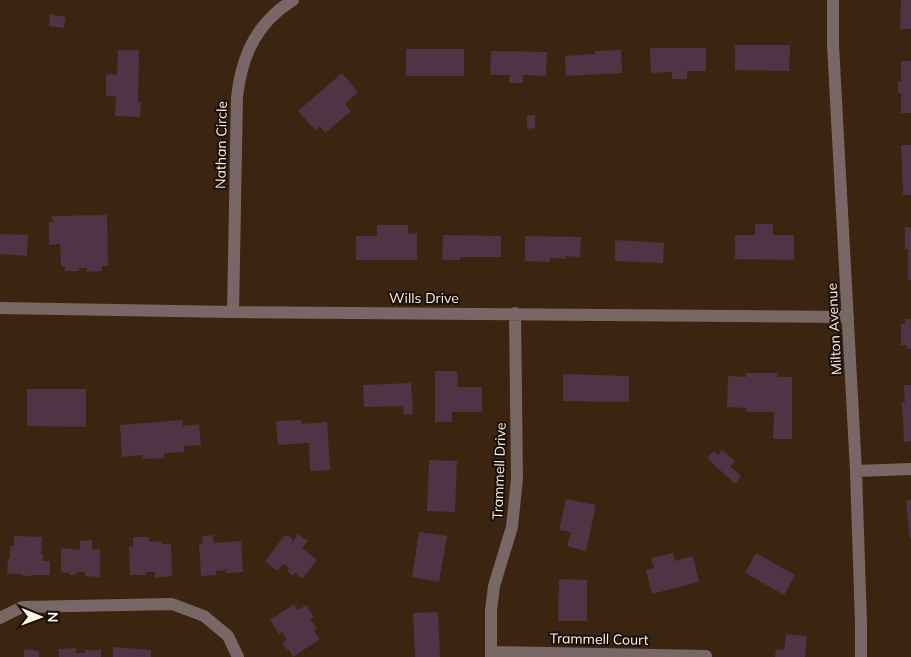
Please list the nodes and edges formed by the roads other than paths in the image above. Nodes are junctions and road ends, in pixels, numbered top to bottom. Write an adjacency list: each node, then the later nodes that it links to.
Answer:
1 (294, 0): 4 (street, Nathan Circle)
2 (833, 0): 6 (street, Milton Avenue)
3 (0, 308): 4 (street, Wills Drive)
4 (232, 312): 5 (street, Wills Drive)
5 (515, 314): 6 (street, Wills Drive); 10 (street, Trammell Drive)
6 (848, 317): 8 (street, Milton Avenue)
7 (911, 469): 8 (street)
8 (856, 471): 13 (street, Milton Avenue)
9 (0, 618): 12 (street)
10 (491, 654): 11 (street, Trammell Court)
11 (706, 656)
12 (238, 657)
13 (861, 657)

